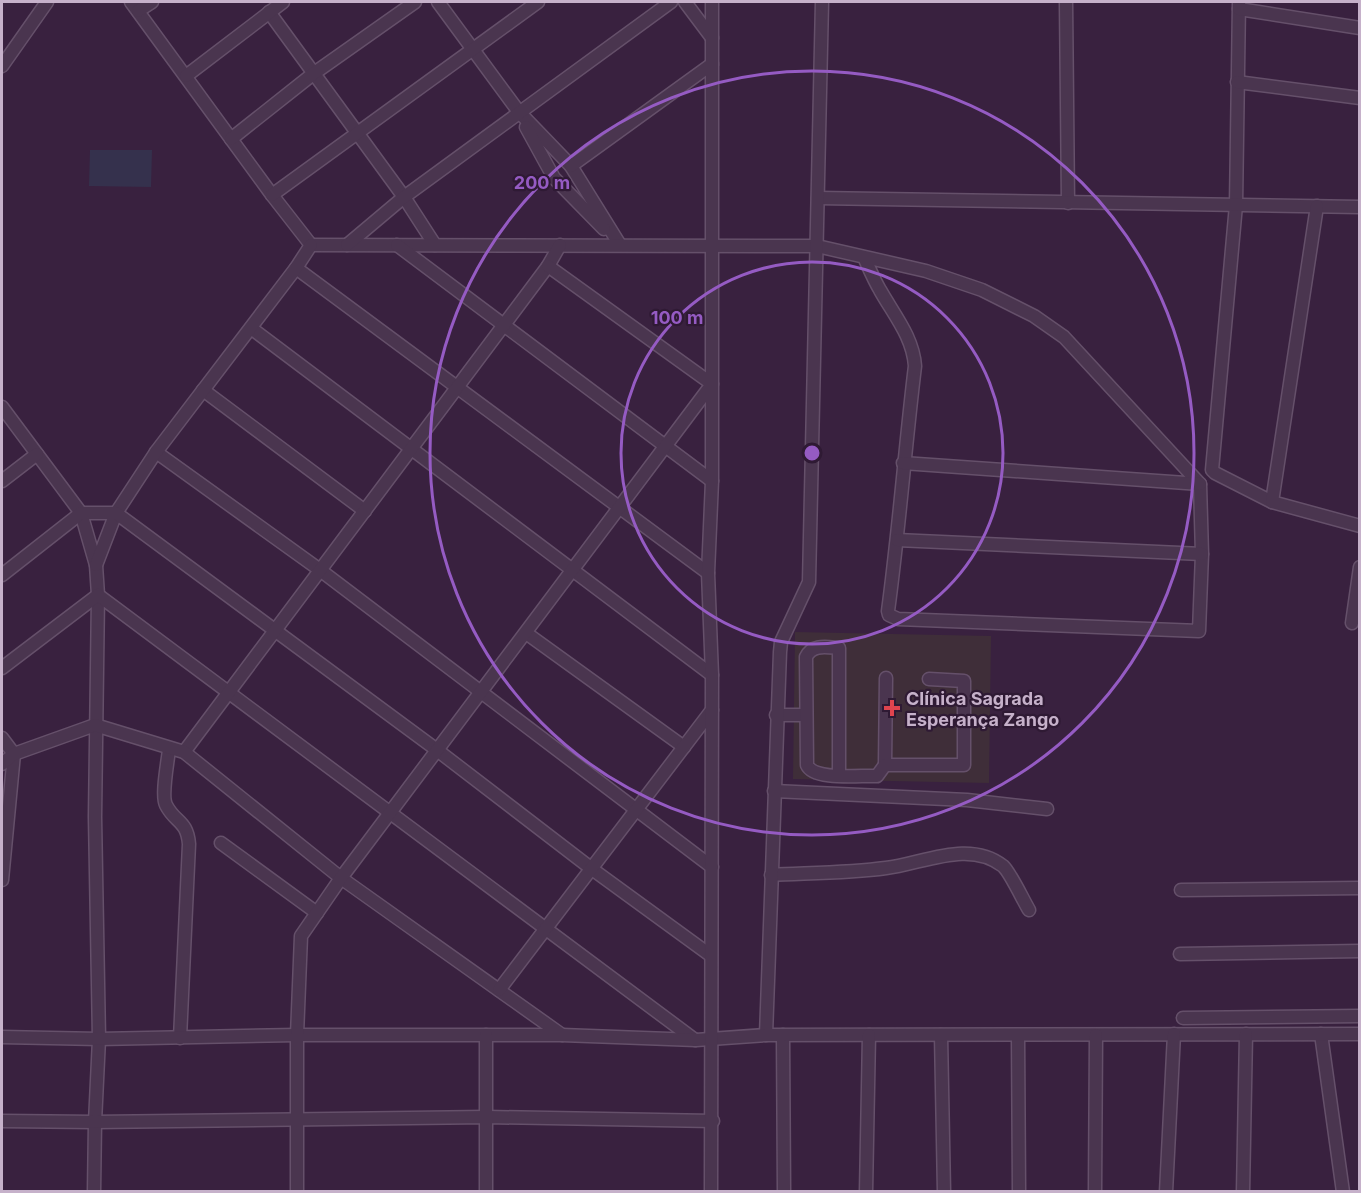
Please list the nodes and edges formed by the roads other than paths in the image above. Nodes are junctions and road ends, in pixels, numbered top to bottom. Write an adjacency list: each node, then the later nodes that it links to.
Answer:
1 (46, 2): 18 (street)
2 (152, 2): 13 (street)
3 (283, 2): 14 (street)
4 (415, 2): 20 (street)
5 (438, 2): 17 (street)
6 (538, 2): 17 (street)
7 (671, 2): 24 (street)
8 (685, 2): 16 (street)
9 (712, 2): 16 (street)
10 (822, 2): 30 (street)
11 (1066, 2): 31 (street)
12 (1239, 5): 15 (street); 22 (street)
13 (135, 6): 21 (street)
14 (268, 12): 20 (street); 21 (street)
15 (1359, 28)
16 (712, 38): 19 (street)
17 (472, 49): 24 (street); 25 (street)
18 (2, 63)
19 (712, 64): 27 (street); 41 (street)
20 (313, 74): 25 (street); 26 (street)
21 (186, 76): 26 (street)
22 (1237, 82): 23 (street); 32 (street)
23 (1359, 98)
24 (519, 112): 27 (street); 29 (street); 40 (street)
25 (357, 132): 28 (street); 29 (street)
26 (231, 138): 28 (street)
27 (571, 166): 40 (street)
28 (272, 195): 35 (street)
29 (404, 197): 36 (street); 38 (street)
30 (818, 198): 31 (street); 42 (street)
31 (1068, 202): 32 (street)
32 (1236, 205): 33 (street); 60 (street)
33 (1317, 206): 34 (street); 60 (street)
34 (1359, 207)
35 (311, 245): 36 (street); 45 (street)
36 (347, 245): 37 (street)
37 (397, 245): 38 (street); 46 (street)
38 (435, 245): 39 (street)
39 (560, 245): 40 (street); 44 (street)
40 (620, 245): 41 (street)
41 (712, 246): 42 (street); 48 (street)
42 (817, 246): 43 (street); 85 (street)
43 (864, 257): 56 (street); 59 (street)
44 (548, 266): 46 (street); 48 (street)
45 (296, 268): 47 (street); 49 (street)
46 (503, 326): 49 (street); 52 (street)
47 (251, 328): 50 (street); 53 (street)
48 (712, 384): 52 (street); 58 (street)
49 (457, 387): 53 (street); 61 (street)
50 (203, 390): 54 (street); 62 (street)
51 (2, 407): 55 (street)
52 (666, 446): 58 (street); 61 (street)
53 (411, 449): 62 (street); 70 (street)
54 (156, 452): 64 (street); 71 (street)
55 (37, 454): 57 (street); 63 (street)
56 (903, 463): 59 (street); 66 (street)
57 (2, 481)
58 (712, 481): 72 (street)
59 (1200, 484): 67 (street)
60 (1272, 502): 65 (street)
61 (620, 507): 70 (street); 72 (street)
62 (365, 510): 71 (street)
63 (81, 513): 64 (street); 68 (street); 73 (street)
64 (116, 513): 68 (street); 76 (street)
65 (1359, 526)
66 (897, 540): 67 (street); 67 (street)
67 (1202, 554)
68 (96, 565): 74 (street)
69 (1359, 567): 75 (street)
70 (572, 569): 77 (street); 79 (street)
71 (320, 570): 76 (street); 83 (street)
72 (708, 573): 79 (street)
73 (2, 575)
74 (98, 595): 78 (street); 82 (street); 87 (street)
75 (1352, 623)
76 (275, 631): 82 (street); 91 (street)
77 (526, 633): 83 (street); 89 (street)
78 (2, 668)
79 (712, 675): 84 (street)
80 (886, 678): 95 (street)
81 (929, 679): 95 (street)
82 (229, 692): 92 (street); 100 (street)
83 (482, 692): 91 (street); 98 (street)
84 (712, 710): 89 (street); 102 (street)
85 (776, 715): 86 (street); 97 (street)
86 (806, 715): 96 (street); 96 (street)
87 (95, 726): 90 (street); 93 (street); 134 (street)
88 (2, 738): 93 (street)
89 (684, 747): 98 (street)
90 (169, 749): 92 (street); 132 (street)
91 (437, 750): 100 (street); 103 (street)
92 (184, 752): 105 (street)
93 (14, 754): 94 (street); 106 (street)
94 (2, 764)
95 (885, 765): 96 (street)
96 (839, 775)
97 (774, 791): 99 (street); 104 (street)
98 (637, 809): 102 (street); 103 (street)
99 (1047, 809)
100 (390, 812): 105 (street); 111 (street)
101 (221, 843): 110 (street)
102 (712, 867): 114 (street)
103 (591, 869): 111 (street); 114 (street)
104 (771, 875): 109 (street); 125 (street)
105 (341, 878): 110 (street); 115 (street)
106 (2, 880)
107 (1359, 888): 108 (street)
108 (1181, 890)
109 (1029, 910)
110 (317, 913): 122 (street)
111 (546, 928): 115 (street); 135 (street)
112 (1359, 951): 113 (street)
113 (1180, 954)
114 (710, 955): 133 (street)
115 (499, 990): 124 (street)
116 (1359, 1016): 117 (street)
117 (1183, 1018)
118 (1174, 1034): 119 (street); 130 (street); 150 (street)
119 (1246, 1034): 120 (street); 151 (street)
120 (1321, 1034): 121 (street); 152 (street)
121 (1359, 1034)
122 (297, 1035): 123 (street); 132 (street); 137 (street)
123 (486, 1035): 124 (street); 136 (street)
124 (562, 1035): 135 (street)
125 (766, 1035): 126 (street); 133 (street)
126 (783, 1035): 127 (street); 145 (street)
127 (869, 1035): 128 (street); 146 (street)
128 (941, 1035): 129 (street); 147 (street)
129 (1018, 1035): 130 (street); 148 (street)
130 (1096, 1035): 149 (street)
131 (2, 1036): 134 (street)
132 (180, 1038): 134 (street)
133 (711, 1038): 135 (street); 139 (street)
134 (99, 1039): 140 (street)
135 (696, 1040)
136 (487, 1117): 137 (street); 139 (street); 143 (street)
137 (298, 1119): 140 (street); 142 (street)
138 (2, 1121): 140 (street)
139 (713, 1121): 144 (street)
140 (94, 1122): 141 (street)
141 (94, 1191)
142 (297, 1191)
143 (486, 1191)
144 (711, 1191)
145 (784, 1191)
146 (866, 1191)
147 (944, 1191)
148 (1019, 1191)
149 (1095, 1191)
150 (1166, 1191)
151 (1243, 1191)
152 (1343, 1191)

